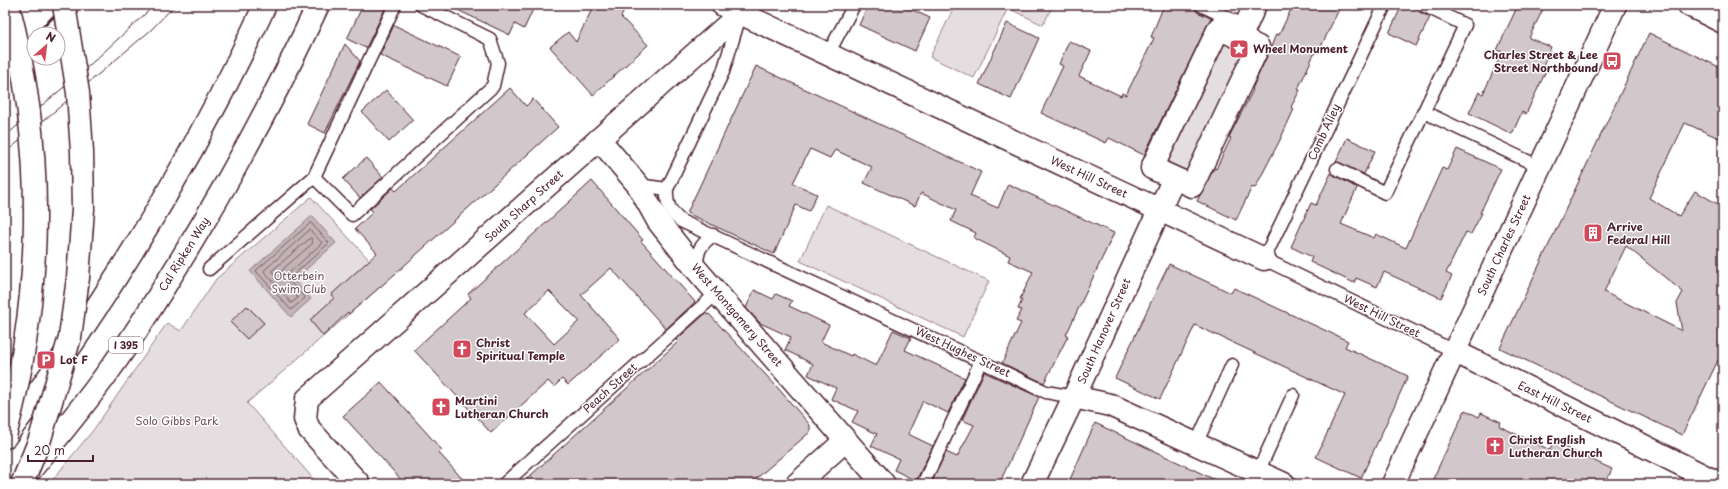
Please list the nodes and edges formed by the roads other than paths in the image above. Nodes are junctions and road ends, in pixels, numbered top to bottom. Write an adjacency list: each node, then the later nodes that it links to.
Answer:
1 (8, 5): 37 (main road, bridge)
2 (64, 5): 41 (main road, bridge)
3 (265, 5): 37 (main road, bridge)
4 (318, 5): 41 (main road, Cal Ripken Way / I 395, bridge)
5 (395, 5): 22 (lane)
6 (421, 5): 22 (lane)
7 (854, 5): 17 (lane)
8 (1201, 5): 16 (lane)
9 (1255, 5): 16 (main road)
10 (1385, 5): 28 (lane, Comb Alley)
11 (1423, 5): 18 (lane)
12 (1615, 5): 20 (main road, South Charles Street)
13 (1689, 5): 15 (main road)
14 (736, 8): 17 (main road, West Hill Street); 19 (main road, South Sharp Street); 25 (lane)
15 (1723, 22)
16 (1242, 32): 23 (main road); 23 (main road)
17 (828, 54): 26 (main road, West Hill Street)
18 (1424, 112): 20 (lane); 21 (lane)
19 (599, 139): 24 (main road, West Montgomery Street); 42 (main road, South Sharp Street)
20 (1540, 167): 32 (main road, South Charles Street)
21 (1337, 169)
22 (314, 177): 29 (lane)
23 (1174, 178): 26 (main road, South Hanover Street)
24 (638, 185): 25 (lane); 30 (main road, West Montgomery Street)
25 (667, 189): 27 (lane, West Hughes Street)
26 (1159, 209): 28 (main road, West Hill Street); 36 (main road, South Hanover Street)
27 (713, 235): 30 (lane); 33 (lane, West Hughes Street)
28 (1264, 259): 32 (lane, West Hill Street)
29 (209, 269)
30 (696, 269): 31 (main road, West Montgomery Street)
31 (717, 293): 38 (main road, West Montgomery Street); 43 (lane, Peach Street)
32 (1454, 351): 49 (main road, South Charles Street); 50 (main road, East Hill Street)
33 (981, 361): 36 (lane, West Hughes Street); 46 (lane)
34 (1232, 365): 39 (lane)
35 (1293, 395): 40 (lane)
36 (1074, 397): 39 (main road, West Hughes Street); 47 (main road, South Hanover Street)
37 (5, 437)
38 (846, 440): 44 (main road); 45 (main road, West Montgomery Street)
39 (1196, 444): 40 (main road, West Hughes Street)
40 (1258, 472): 48 (main road, West Hughes Street)
41 (21, 484)
42 (359, 484)
43 (504, 484)
44 (797, 484)
45 (884, 484)
46 (923, 484)
47 (1032, 484)
48 (1284, 484)
49 (1393, 484)
50 (1720, 484)

